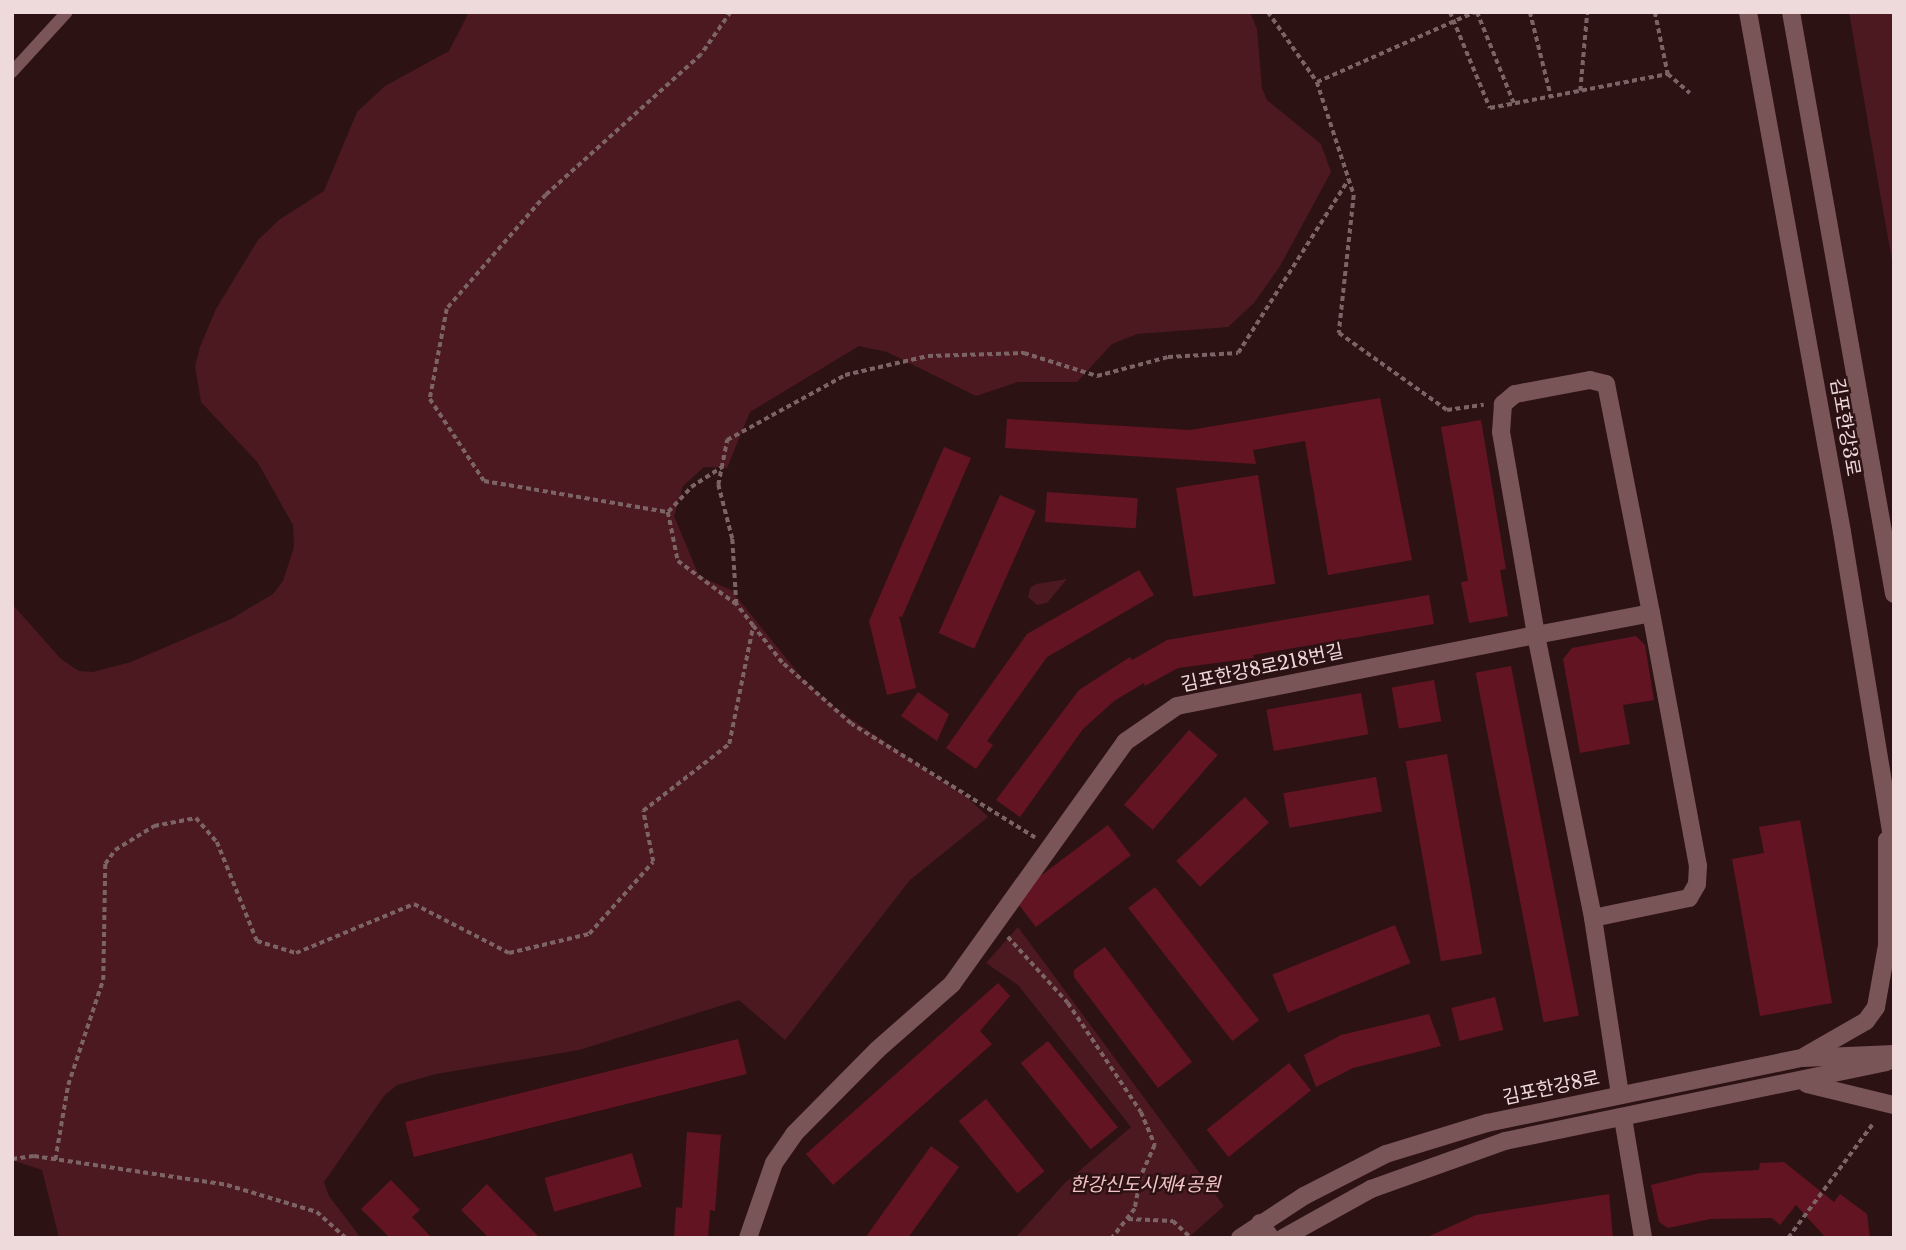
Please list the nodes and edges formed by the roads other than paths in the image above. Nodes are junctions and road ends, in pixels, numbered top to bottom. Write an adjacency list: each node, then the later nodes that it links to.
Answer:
1 (67, 12): 4 (lane)
2 (1748, 12): 8 (street, 김포한강3로)
3 (1791, 12): 5 (street, 김포한강3로)
4 (12, 72)
5 (1894, 594)
6 (1651, 613): 7 (street, 김포한강8로218번길); 7 (street); 10 (street)
7 (1536, 635): 10 (street); 19 (street, 김포한강8로218번길)
8 (1887, 812): 9 (street, 김포한강3로); 12 (street)
9 (1894, 851)
10 (1592, 918): 15 (street)
11 (1894, 1054): 12 (street, 김포한강8로)
12 (1802, 1058): 15 (street, 김포한강8로)
13 (1894, 1061): 14 (street)
14 (1800, 1083): 16 (street); 17 (street)
15 (1620, 1094): 18 (street, 김포한강8로)
16 (1894, 1105)
17 (1623, 1118): 21 (street); 22 (street)
18 (1266, 1230): 20 (street, 김포한강8로)
19 (748, 1238)
20 (1240, 1238)
21 (1283, 1238)
22 (1643, 1238)

